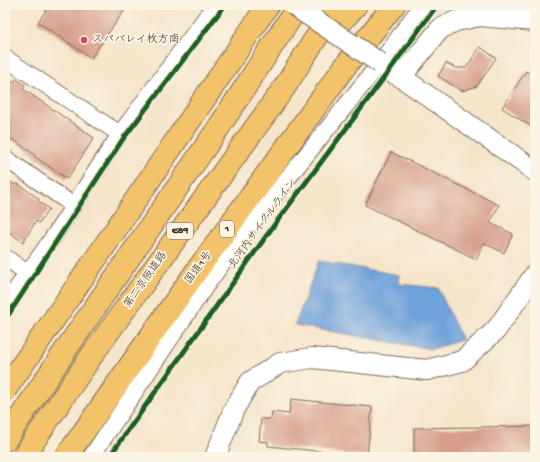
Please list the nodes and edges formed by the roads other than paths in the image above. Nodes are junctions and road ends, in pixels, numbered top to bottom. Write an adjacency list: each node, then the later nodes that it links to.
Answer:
1 (215, 5): 16 (street)
2 (268, 5): 24 (highway)
3 (289, 5): 15 (highway)
4 (293, 5): 12 (street, bridge)
5 (299, 5): 15 (highway, E89)
6 (337, 5): 14 (highway, 第二京阪道路 / E89)
7 (356, 5): 14 (highway)
8 (394, 5): 27 (highway, 国道1号 / 1)
9 (422, 5): 12 (street)
10 (535, 21): 13 (street)
11 (5, 58): 16 (street)
12 (380, 63): 13 (street); 28 (street)
13 (401, 77): 18 (street)
14 (284, 88): 26 (highway, 第二京阪道路 / E89)
15 (244, 89): 25 (highway, E89)
16 (120, 134): 19 (street)
17 (5, 158): 19 (street)
18 (535, 171)
19 (74, 206): 21 (street)
20 (5, 258): 21 (street)
21 (27, 273): 23 (street)
22 (535, 274): 29 (street)
23 (5, 305)
24 (5, 390)
25 (5, 440)
26 (23, 457)
27 (66, 457)
28 (91, 457)
29 (215, 457)

